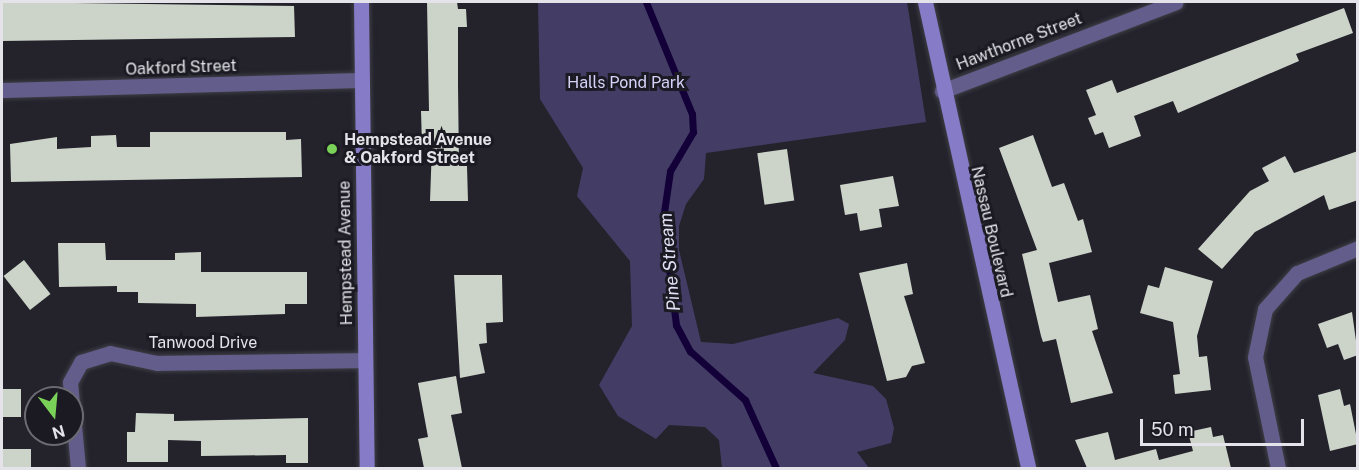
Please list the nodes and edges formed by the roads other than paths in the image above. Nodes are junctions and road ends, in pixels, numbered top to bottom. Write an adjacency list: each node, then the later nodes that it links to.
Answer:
1 (361, 2): 4 (main road, Hempstead Avenue)
2 (925, 2): 6 (main road, Nassau Boulevard)
3 (1176, 2): 6 (street, Hawthorne Street)
4 (361, 81): 5 (street, Oakford Street); 8 (main road, Hempstead Avenue)
5 (2, 90)
6 (942, 91): 11 (main road, Nassau Boulevard)
7 (1358, 248): 12 (street)
8 (365, 360): 9 (street, Tanwood Drive); 10 (main road, Hempstead Avenue)
9 (78, 468)
10 (367, 468)
11 (1028, 468)
12 (1278, 468)

